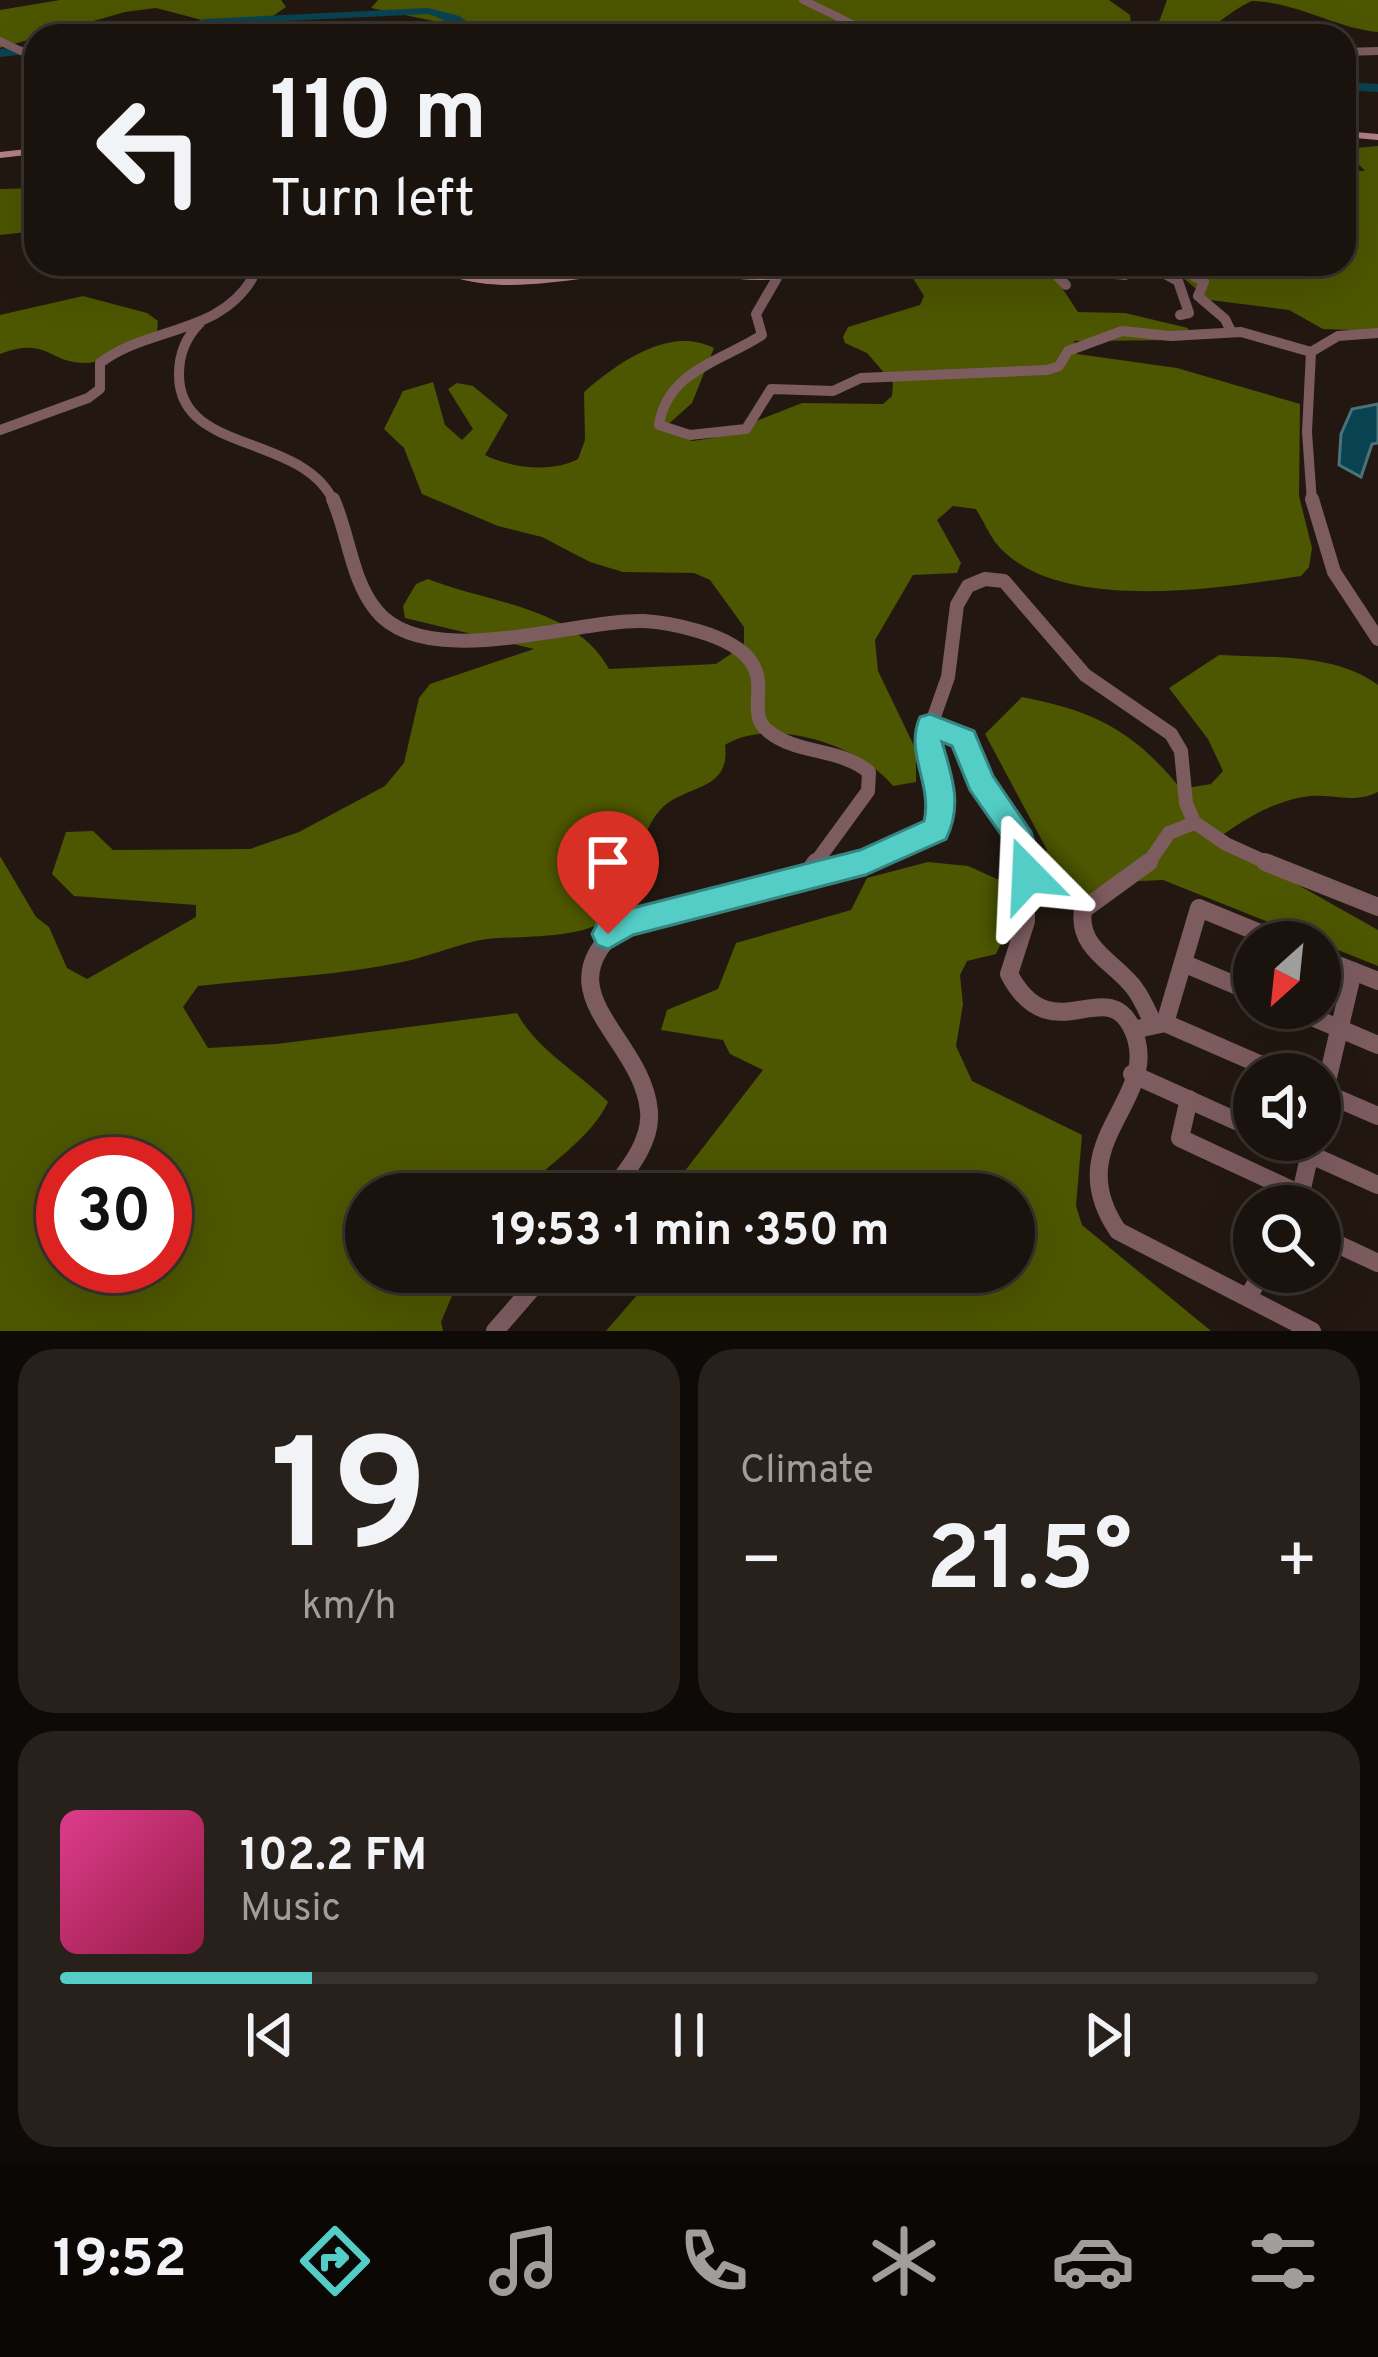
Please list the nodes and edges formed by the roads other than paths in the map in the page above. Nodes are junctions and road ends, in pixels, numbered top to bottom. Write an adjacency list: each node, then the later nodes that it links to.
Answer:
1 (803, 0): 2 (street)
2 (852, 24)
3 (250, 276): 13 (street)
4 (488, 276): 5 (street)
5 (584, 276)
6 (759, 276): 10 (street)
7 (783, 276): 10 (street)
8 (1059, 276): 11 (street)
9 (1170, 276): 12 (street); 14 (street)
10 (777, 278): 14 (street)
11 (1066, 285)
12 (1180, 316)
13 (200, 323): 17 (street); 21 (street)
14 (1231, 332): 16 (street)
15 (1378, 333): 16 (street)
16 (1311, 352): 18 (street)
17 (0, 430)
18 (1378, 639)
19 (930, 725): 20 (street); 21 (street); 32 (street)
20 (1194, 823): 22 (street); 30 (street)
21 (808, 873): 41 (street)
22 (1378, 907)
23 (1233, 922): 24 (street)
24 (1183, 963): 28 (street); 30 (street)
25 (1341, 966): 26 (street)
26 (1353, 971): 27 (street); 29 (street)
27 (1378, 981)
28 (1233, 984)
29 (1341, 1020)
30 (1159, 1024): 32 (street); 34 (street)
31 (1341, 1029): 33 (street)
32 (1133, 1030): 35 (street)
33 (1378, 1045)
34 (1233, 1054)
35 (1132, 1074): 36 (street); 47 (street)
36 (1189, 1100): 39 (street); 42 (street)
37 (1341, 1104): 38 (street)
38 (1378, 1116)
39 (1233, 1120)
40 (1336, 1161): 43 (street)
41 (623, 1173)
42 (1270, 1185)
43 (1378, 1185)
44 (1341, 1246): 45 (street)
45 (1378, 1263)
46 (528, 1293): 48 (street)
47 (1249, 1295): 49 (street)
48 (496, 1331)
49 (1312, 1331)

